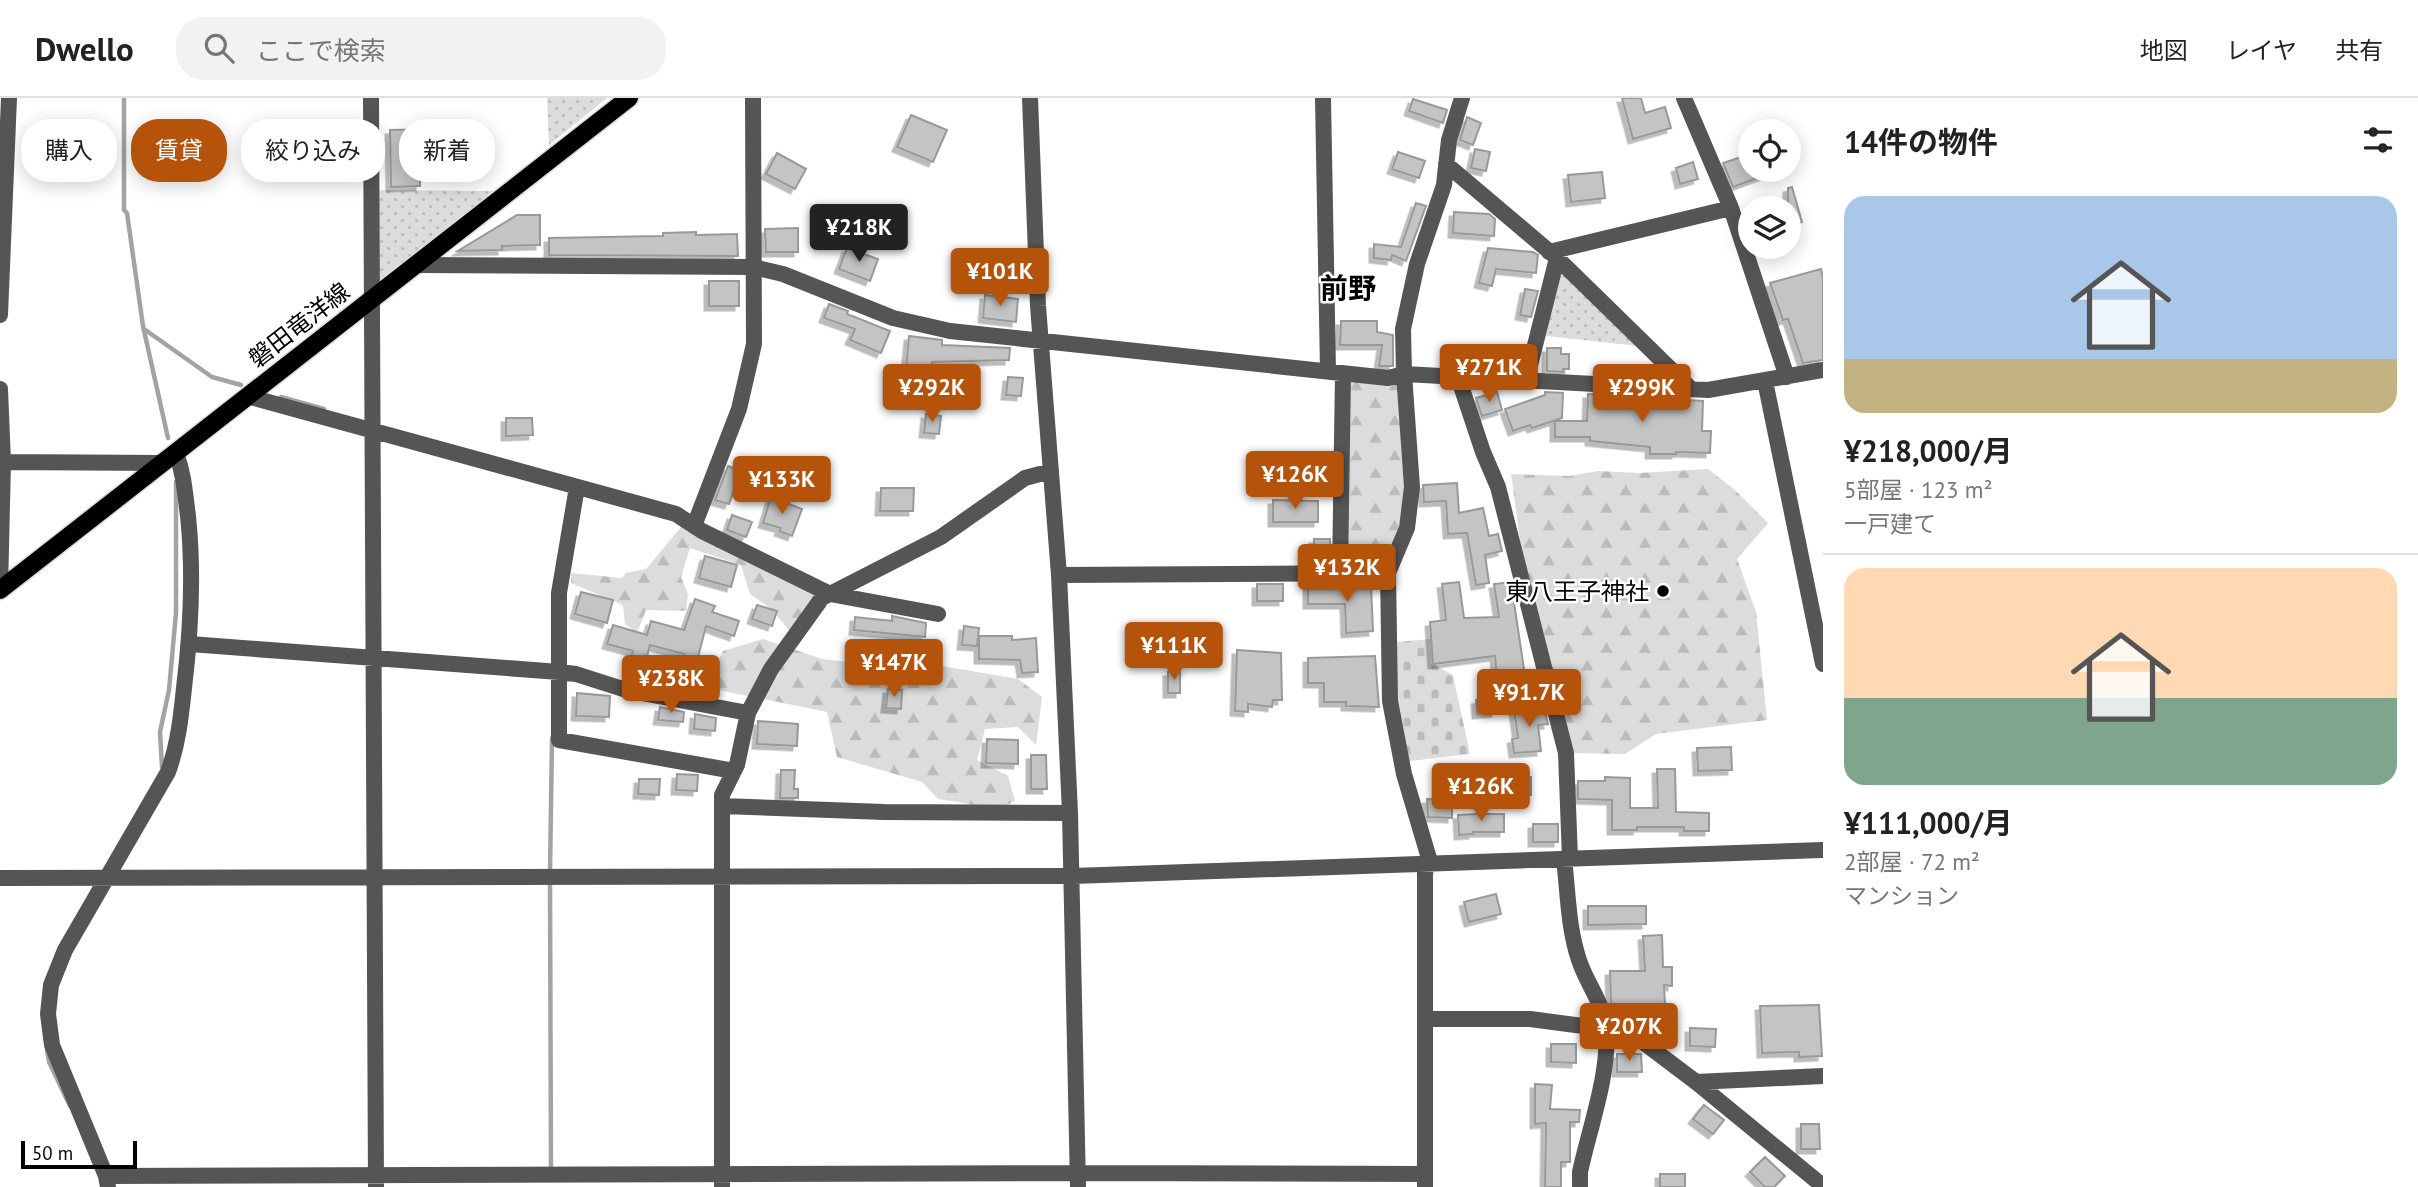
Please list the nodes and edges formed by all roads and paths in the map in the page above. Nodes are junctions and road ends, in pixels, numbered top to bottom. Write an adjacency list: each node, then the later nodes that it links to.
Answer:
1 (9, 98): 15 (street)
2 (371, 98): 14 (street)
3 (629, 98): 12 (main road, 磐田竜洋線)
4 (753, 98): 13 (street)
5 (1030, 98): 16 (street)
6 (1323, 98): 18 (street)
7 (1462, 98): 9 (street)
8 (1684, 98): 10 (street)
9 (1446, 164): 11 (street); 19 (street)
10 (1731, 208): 11 (street); 21 (street)
11 (1553, 255): 22 (street); 25 (street)
12 (417, 265): 13 (street); 14 (main road, 磐田竜洋線)
13 (753, 267): 16 (street); 32 (street)
14 (373, 298): 26 (main road, 磐田竜洋線); 27 (street)
15 (0, 315)
16 (1041, 342): 18 (street); 30 (street)
17 (1823, 370): 21 (street)
18 (1335, 372): 19 (street); 33 (street)
19 (1404, 374): 20 (street); 34 (street)
20 (1458, 377): 22 (street); 48 (street)
21 (1787, 377): 23 (street)
22 (1526, 381): 25 (street)
23 (1765, 381): 25 (street); 41 (street)
24 (0, 389): 29 (street)
25 (1691, 389)
26 (247, 396): 27 (street); 28 (main road, 磐田竜洋線)
27 (374, 430): 31 (street); 40 (street)
28 (170, 458): 29 (street); 36 (main road, 磐田竜洋線); 39 (street)
29 (1, 462): 36 (street)
30 (1051, 471): 35 (street); 37 (street)
31 (578, 487): 32 (street); 42 (street)
32 (694, 526): 37 (street)
33 (1340, 573): 34 (street); 35 (street)
34 (1388, 573): 49 (street)
35 (1059, 575): 46 (street)
36 (0, 590)
37 (831, 594): 38 (street); 43 (street)
38 (937, 614)
39 (190, 644): 40 (street); 54 (street)
40 (374, 658): 42 (street); 51 (street)
41 (1823, 664)
42 (559, 672): 43 (street); 44 (street)
43 (748, 713): 44 (street)
44 (734, 771): 45 (street)
45 (722, 806): 46 (street); 52 (street)
46 (1070, 813): 50 (street)
47 (1823, 850): 48 (street)
48 (1567, 859): 49 (street); 55 (street)
49 (1428, 865): 50 (street); 56 (street)
50 (1073, 876): 52 (street); 60 (street)
51 (375, 877): 52 (street); 54 (street); 62 (street)
52 (722, 877): 63 (street)
53 (0, 878): 54 (street)
54 (107, 878): 61 (street)
55 (1602, 1011): 57 (street); 59 (street)
56 (1425, 1019): 57 (street); 64 (street)
57 (1606, 1029): 66 (street)
58 (1823, 1076): 59 (street)
59 (1696, 1082): 65 (street)
60 (1078, 1180): 63 (street); 64 (street)
61 (107, 1181): 62 (street)
62 (376, 1181): 63 (street)
63 (722, 1181)
64 (1425, 1181)
65 (1823, 1186)
66 (1580, 1187)

